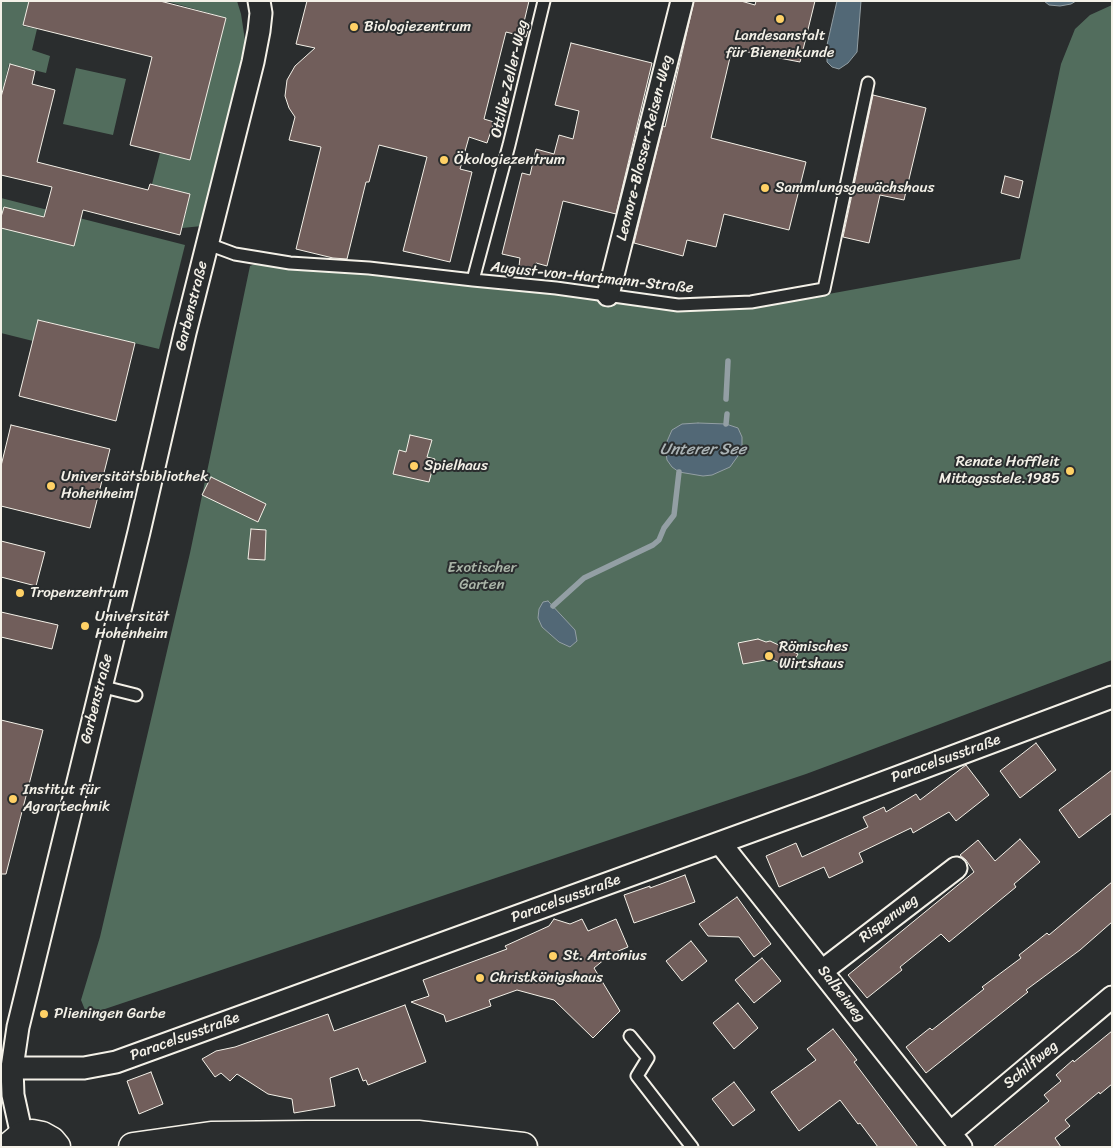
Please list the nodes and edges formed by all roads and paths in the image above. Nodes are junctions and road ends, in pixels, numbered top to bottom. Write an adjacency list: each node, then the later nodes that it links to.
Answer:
1 (259, 1): 5 (street, Garbenstraße)
2 (544, 1): 6 (lane, Ottilie-Zeller-Weg)
3 (682, 1): 7 (street, Leonore-Blosser-Reisen-Weg)
4 (868, 83): 7 (lane, August-von-Hartmann-Straße)
5 (208, 244): 6 (lane, August-von-Hartmann-Straße); 8 (street, Garbenstraße)
6 (473, 280): 7 (lane, August-von-Hartmann-Straße)
7 (608, 295)
8 (100, 686): 9 (lane); 16 (street, Garbenstraße)
9 (136, 695)
10 (1112, 697): 11 (street, Paracelsusstraße)
11 (720, 843): 13 (street, Salbeiweg); 16 (street, Paracelsusstraße)
12 (956, 868): 13 (street, Rispenweg)
13 (822, 971): 17 (street, Salbeiweg)
14 (1112, 997): 17 (street, Schilfweg)
15 (630, 1036): 22 (lane)
16 (12, 1068): 18 (street, Garbenstraße)
17 (955, 1140)
18 (16, 1142): 19 (main road)
19 (56, 1147)
20 (133, 1147): 21 (main road)
21 (523, 1147)
22 (692, 1147)

